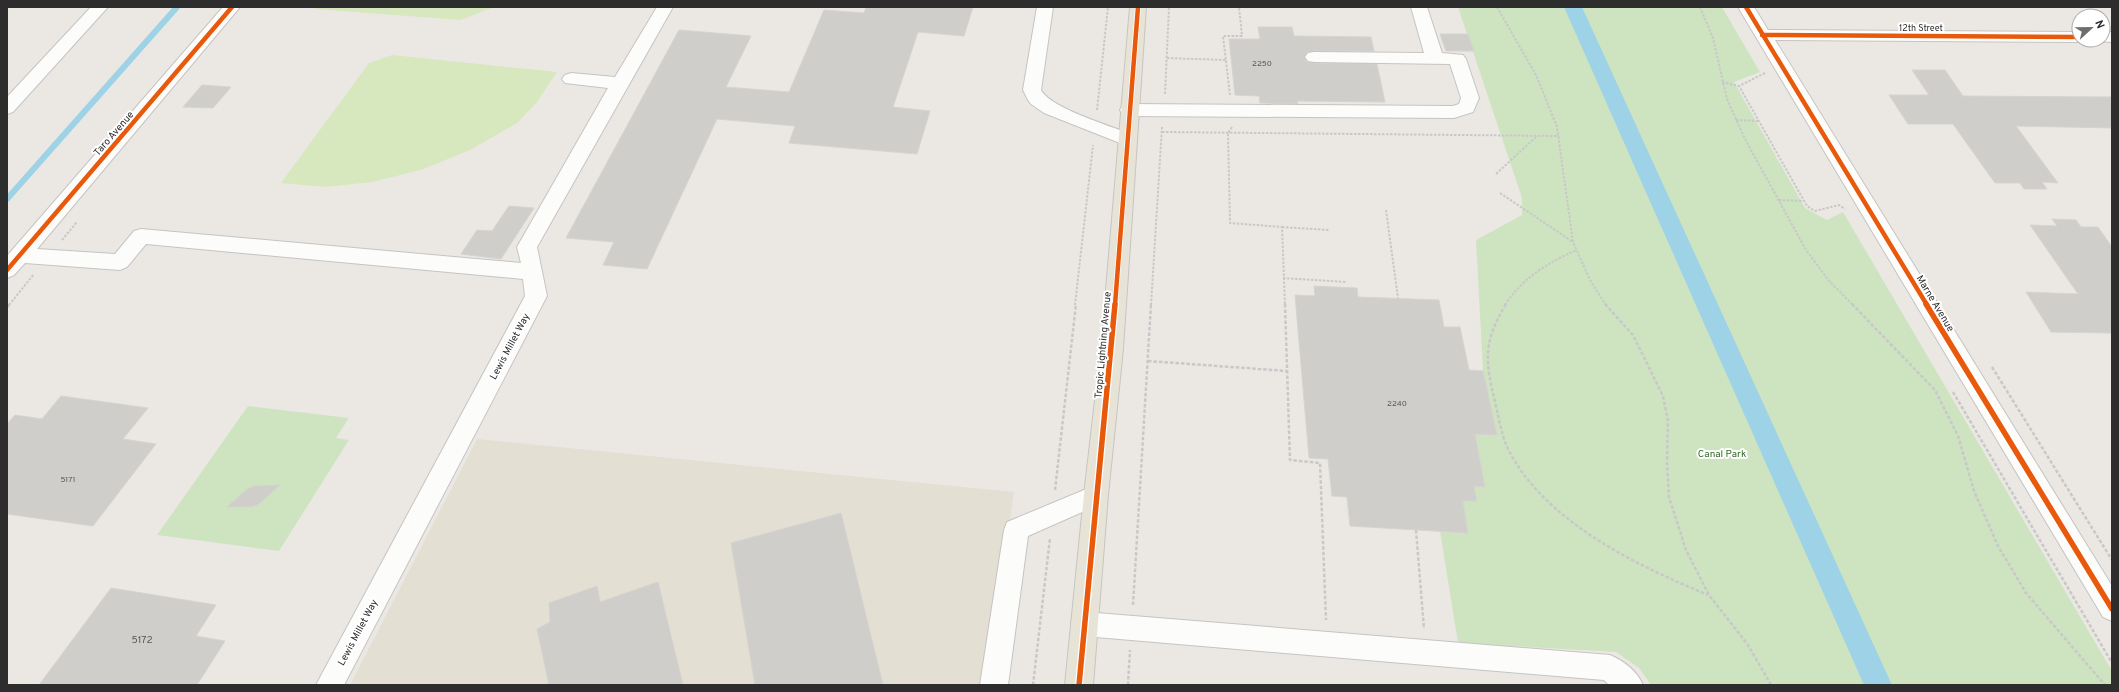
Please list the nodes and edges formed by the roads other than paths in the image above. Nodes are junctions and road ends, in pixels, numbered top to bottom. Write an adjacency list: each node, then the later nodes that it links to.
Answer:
1 (100, 7): 14 (street)
2 (232, 7): 17 (street, Taro Avenue)
3 (665, 7): 13 (street, Lewis Millet Way)
4 (1045, 7): 16 (street)
5 (1138, 7): 15 (main road, Tropic Lightning Avenue)
6 (1419, 7): 11 (street)
7 (1746, 7): 8 (street, Marne Avenue)
8 (1762, 35): 9 (street, 12th Street); 20 (street, Marne Avenue)
9 (2071, 36)
10 (1314, 57): 11 (street)
11 (1435, 59): 15 (street)
12 (571, 79): 13 (street)
13 (620, 83): 18 (street, Lewis Millet Way)
14 (7, 108)
15 (1129, 110): 16 (main road, Tropic Lightning Avenue)
16 (1127, 139): 19 (main road, Tropic Lightning Avenue)
17 (13, 262): 18 (street)
18 (533, 272): 22 (street, Lewis Millet Way)
19 (1096, 495): 21 (main road, Tropic Lightning Avenue); 23 (street)
20 (2112, 609)
21 (1084, 624): 24 (main road, Tropic Lightning Avenue); 25 (street)
22 (330, 685)
23 (994, 685)
24 (1079, 685)
25 (1629, 685)

